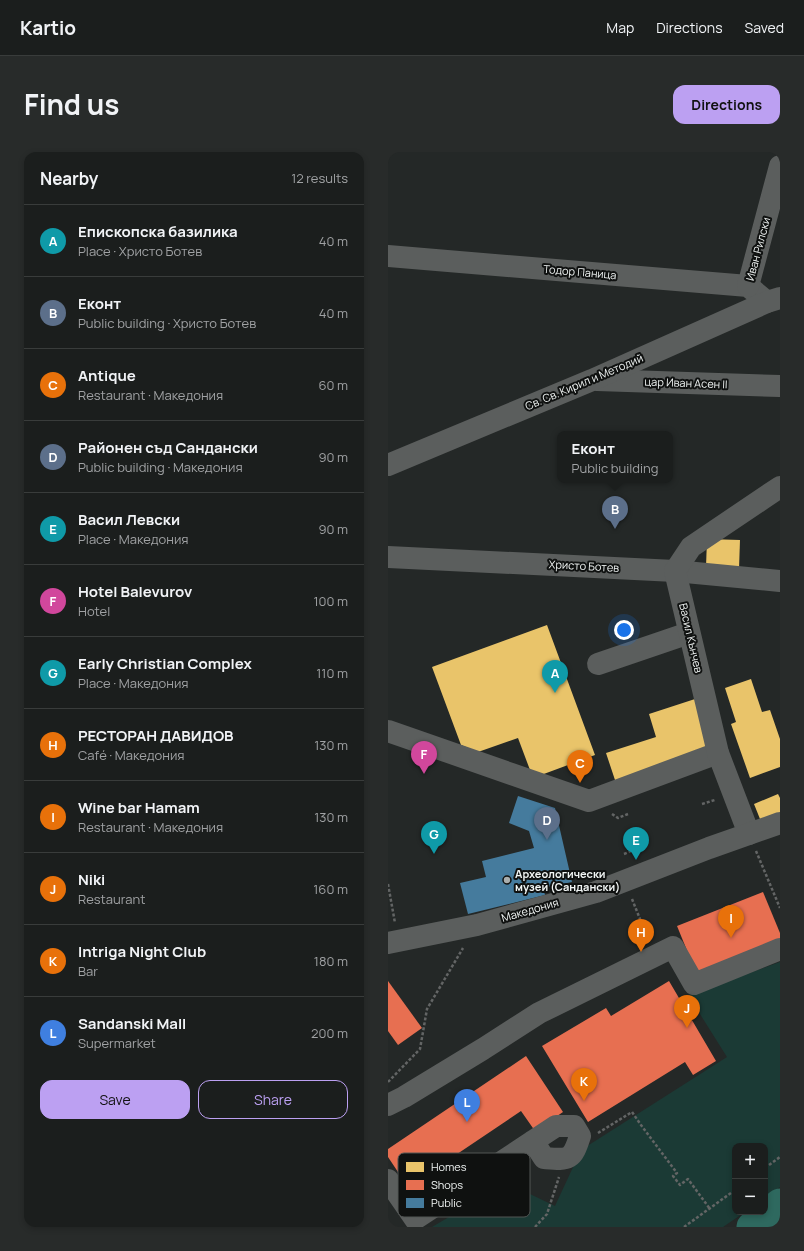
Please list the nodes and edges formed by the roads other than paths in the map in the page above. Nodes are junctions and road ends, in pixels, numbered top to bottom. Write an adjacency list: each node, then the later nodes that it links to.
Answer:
1 (780, 166): 3 (street, Иван Рилски)
2 (388, 256): 3 (street, Тодор Паница)
3 (748, 286): 4 (street)
4 (774, 300): 5 (street, Св. Св. Кирил и Методий)
5 (592, 380): 6 (street, цар Иван Асен II); 7 (street, Св. Св. Кирил и Методий)
6 (780, 386)
7 (388, 465)
8 (780, 487): 10 (street)
9 (388, 557): 10 (street, Христо Ботев)
10 (675, 571): 11 (street, Христо Ботев); 12 (street, Васил Кънчев)
11 (780, 581)
12 (690, 633): 13 (street); 15 (street, Васил Кънчев)
13 (598, 664)
14 (388, 731): 15 (street)
15 (718, 753): 17 (street, Васил Кънчев)
16 (780, 823): 17 (street, Македония)
17 (749, 834): 18 (street, Македония)
18 (393, 942)
19 (780, 950): 20 (street)
20 (388, 1105)
21 (534, 1142): 21 (street); 22 (street)
22 (517, 1153)
23 (388, 1180): 24 (street)
24 (398, 1194)

